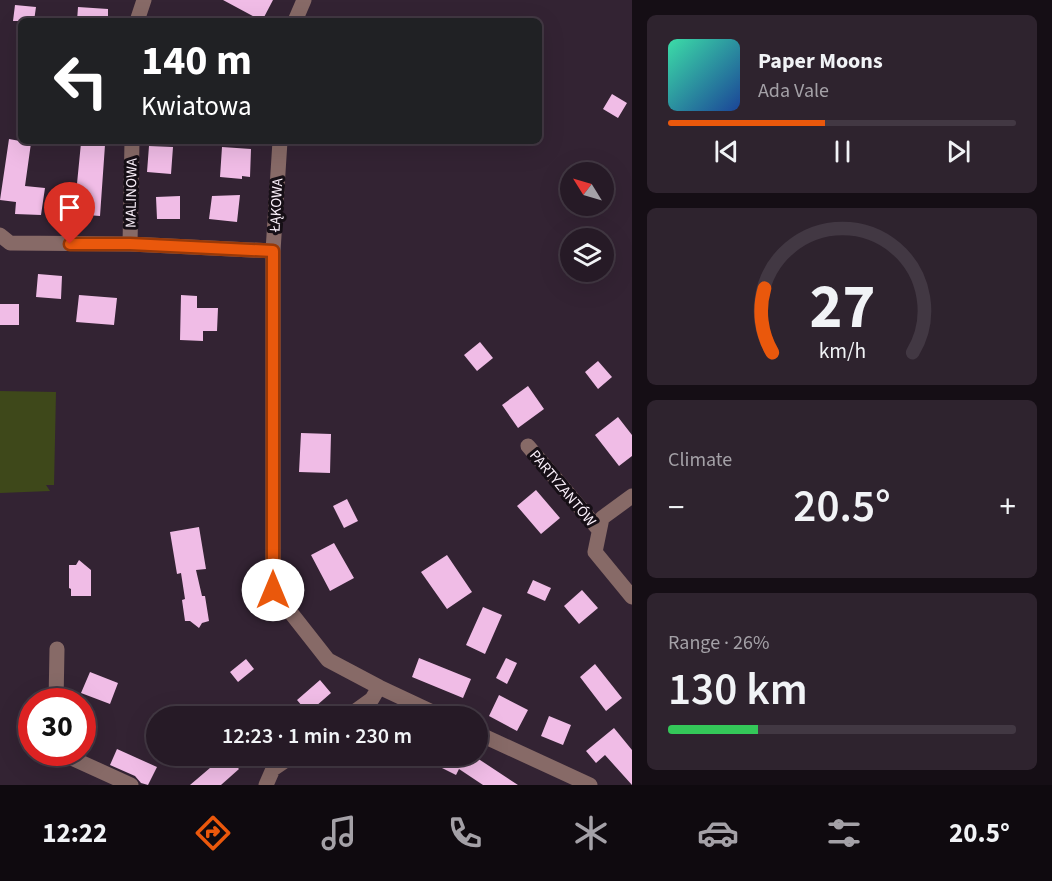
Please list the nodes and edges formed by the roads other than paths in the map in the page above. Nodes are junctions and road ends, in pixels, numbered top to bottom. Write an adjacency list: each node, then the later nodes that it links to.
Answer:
1 (144, 0): 3 (street)
2 (304, 0): 4 (street)
3 (138, 18)
4 (296, 18)
5 (132, 144): 8 (street, MALINOWA)
6 (280, 144): 9 (street, ŁĄKOWA)
7 (0, 235): 8 (street)
8 (130, 244): 9 (street)
9 (273, 251): 15 (street, ŁĄKOWA)
10 (528, 446): 12 (street, PARTYZANTÓW)
11 (632, 496): 12 (street, PARTYZANTÓW)
12 (599, 530): 13 (street, PARTYZANTÓW)
13 (632, 597)
14 (57, 649): 16 (street)
15 (379, 687): 17 (street); 18 (street, ŁĄKOWA)
16 (56, 688)
17 (362, 706)
18 (420, 706)
19 (488, 738): 24 (street)
20 (89, 766): 22 (street)
21 (277, 766): 23 (street)
22 (131, 785)
23 (266, 785)
24 (590, 785)

